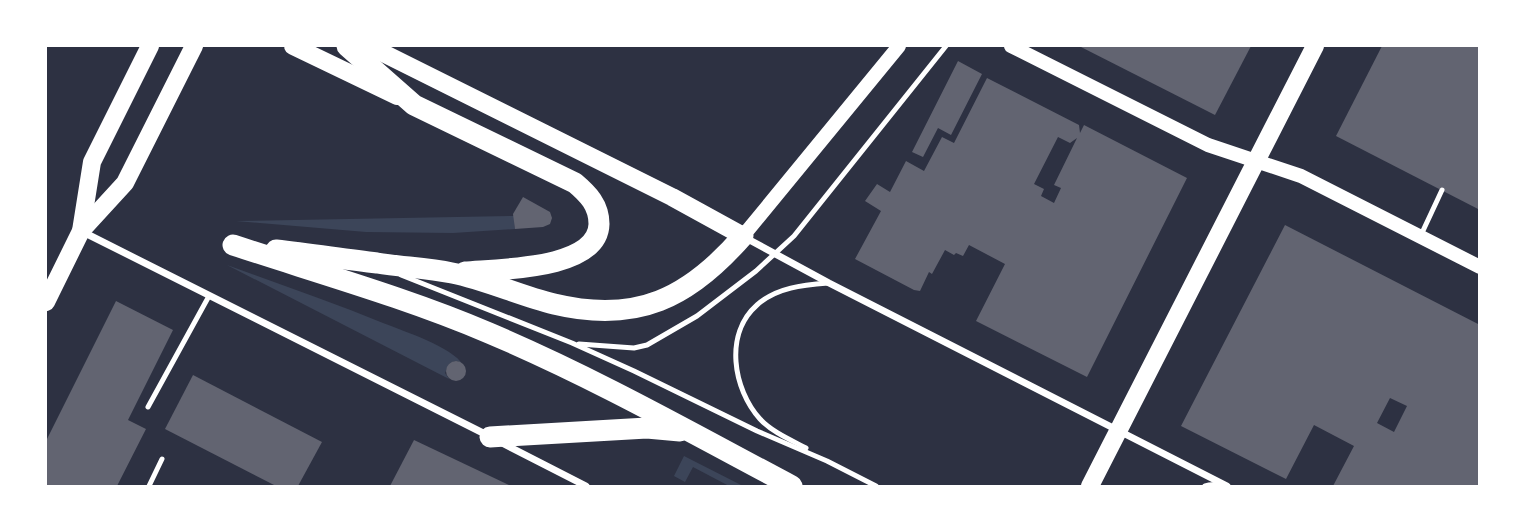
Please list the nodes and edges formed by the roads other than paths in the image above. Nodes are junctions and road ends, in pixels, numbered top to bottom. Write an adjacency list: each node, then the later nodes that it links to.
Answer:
1 (150, 46): 13 (main road)
2 (194, 46): 13 (main road)
3 (293, 46): 10 (main road)
4 (347, 46): 10 (highway)
5 (369, 46): 14 (main road)
6 (899, 46): 14 (main road)
7 (946, 46): 16 (lane)
8 (1315, 46): 11 (main road)
9 (1016, 47): 11 (main road)
10 (414, 105): 19 (highway)
11 (1256, 161): 15 (main road); 25 (main road)
12 (1442, 190): 15 (lane)
13 (80, 231): 21 (street); 22 (main road)
14 (743, 236): 16 (street); 19 (highway)
15 (1420, 237): 18 (main road)
16 (776, 254): 20 (street); 23 (lane)
17 (369, 262): 19 (highway); 23 (lane); 26 (highway)
18 (1479, 267)
19 (453, 273)
20 (829, 283): 25 (street); 29 (lane)
21 (209, 296): 24 (lane); 27 (street)
22 (46, 302)
23 (572, 343): 29 (lane)
24 (148, 407)
25 (1119, 430): 30 (street); 35 (main road)
26 (693, 433): 27 (highway); 33 (highway)
27 (490, 437): 32 (street)
28 (162, 459): 31 (lane)
29 (827, 461): 34 (lane)
30 (1224, 485): 36 (lane)
31 (149, 486)
32 (586, 486)
33 (792, 486)
34 (876, 486)
35 (1090, 486)
36 (1205, 486)

